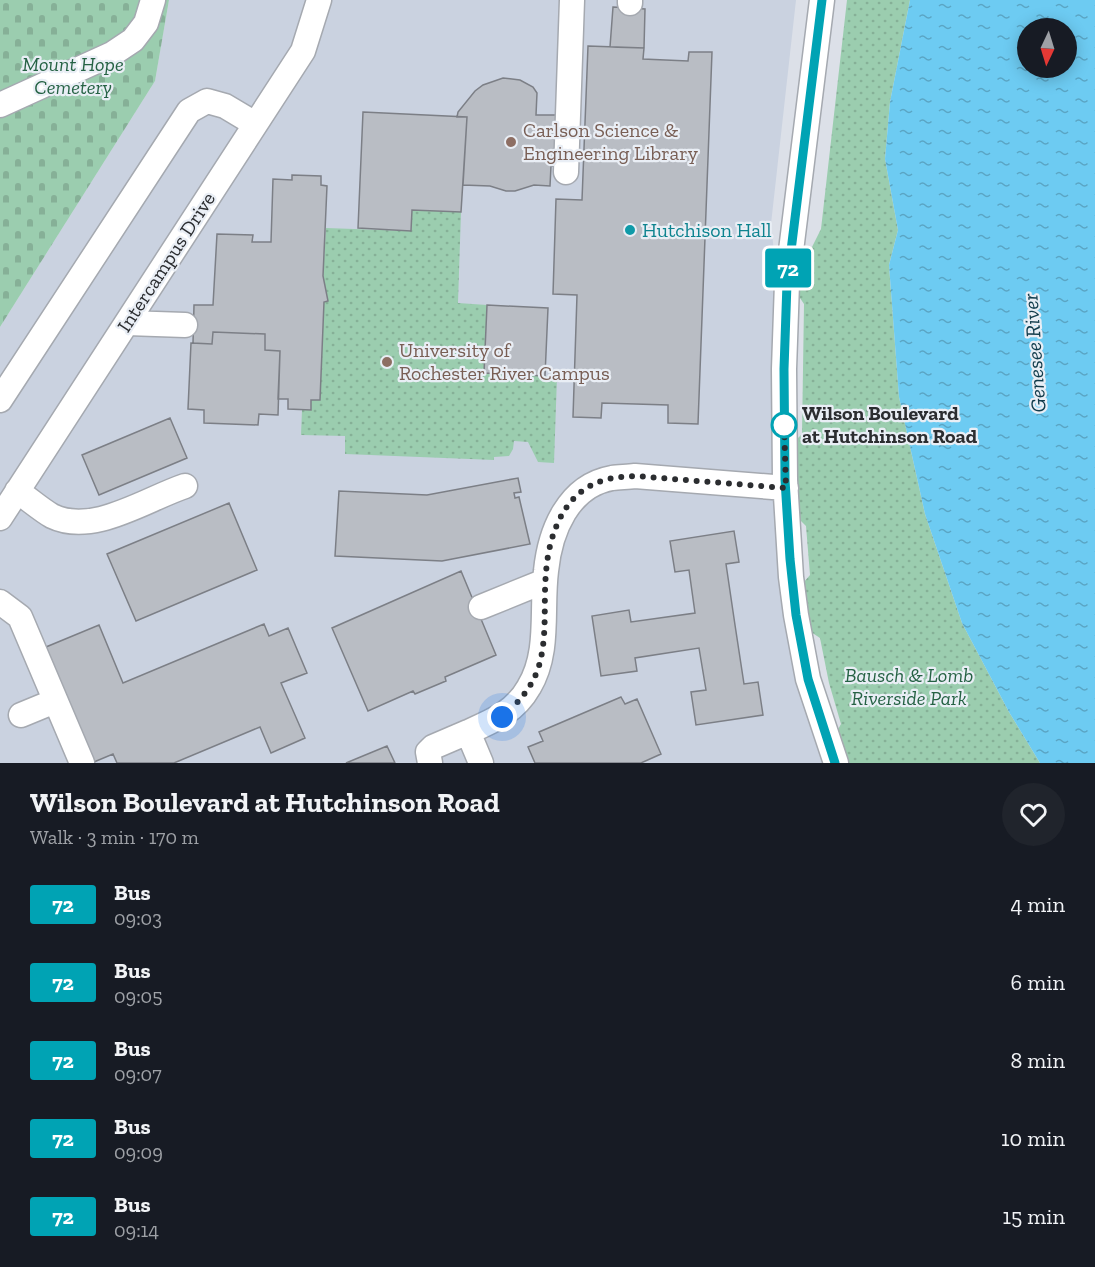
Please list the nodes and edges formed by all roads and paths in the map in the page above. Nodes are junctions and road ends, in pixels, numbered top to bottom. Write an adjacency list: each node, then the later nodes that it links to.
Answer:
1 (153, 0): 5 (street)
2 (319, 0): 6 (street, Intercampus Drive)
3 (572, 0): 7 (street)
4 (822, 0): 12 (street)
5 (0, 105)
6 (255, 124): 8 (street, Intercampus Drive); 10 (street)
7 (566, 172)
8 (127, 323): 9 (street); 13 (street, Intercampus Drive)
9 (185, 325)
10 (0, 400)
11 (185, 486): 13 (street)
12 (786, 488): 15 (street); 24 (street)
13 (17, 491): 14 (street, Intercampus Drive)
14 (0, 518)
15 (545, 581): 17 (street); 20 (street)
16 (0, 602): 18 (street)
17 (481, 607)
18 (55, 701): 19 (street); 21 (street)
19 (21, 715)
20 (468, 732): 22 (street); 23 (street)
21 (82, 763)
22 (430, 763)
23 (481, 763)
24 (836, 763)

